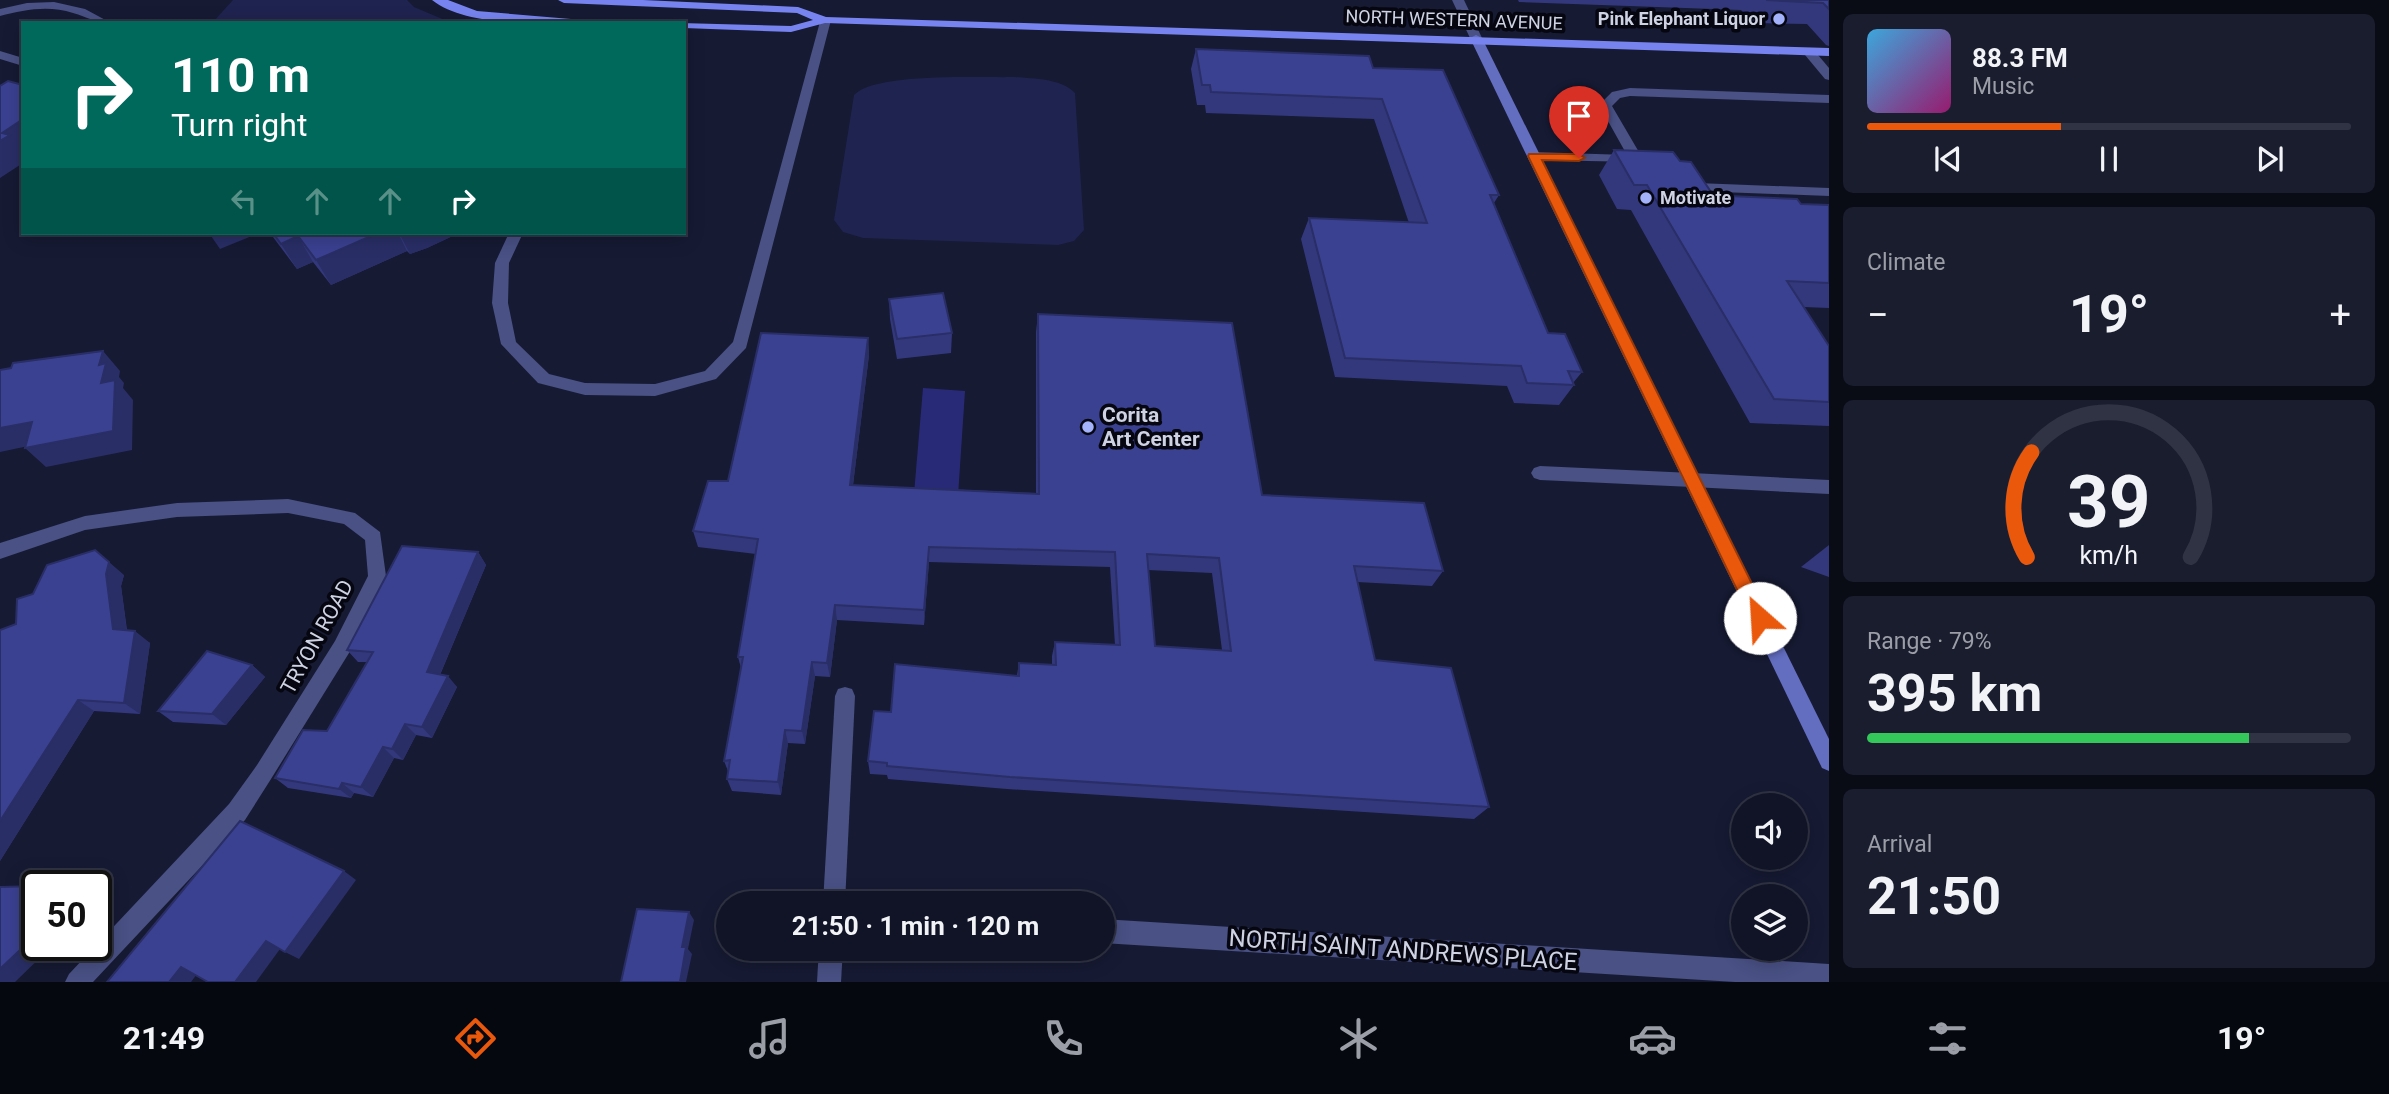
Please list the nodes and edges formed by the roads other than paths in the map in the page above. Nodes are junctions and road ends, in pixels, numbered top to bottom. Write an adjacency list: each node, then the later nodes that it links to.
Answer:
1 (438, 0): 7 (main road)
2 (564, 0): 5 (main road, NORTH WESTERN AVENUE)
3 (1458, 0): 9 (street)
4 (0, 13): 6 (street)
5 (825, 20): 8 (main road, NORTH WESTERN AVENUE); 9 (main road, NORTH WESTERN AVENUE); 19 (street)
6 (101, 21)
7 (543, 21)
8 (686, 25)
9 (1476, 38): 10 (main road, NORTH WESTERN AVENUE); 16 (main road)
10 (1809, 52): 11 (main road, NORTH WESTERN AVENUE); 14 (street)
11 (1829, 52)
12 (0, 55): 13 (street)
13 (21, 61)
14 (1829, 76)
15 (1829, 99): 16 (street)
16 (1534, 156): 21 (main road)
17 (1671, 176): 18 (street)
18 (1829, 192)
19 (515, 235)
20 (1540, 473): 21 (street)
21 (1692, 480): 22 (street); 25 (main road)
22 (1829, 487)
23 (0, 551): 30 (street, TRYON ROAD)
24 (845, 696): 26 (street)
25 (1829, 761)
26 (835, 891)
27 (1115, 932): 29 (street, NORTH SAINT ANDREWS PLACE)
28 (830, 961): 31 (street)
29 (1829, 976)
30 (77, 982)
31 (829, 982)

